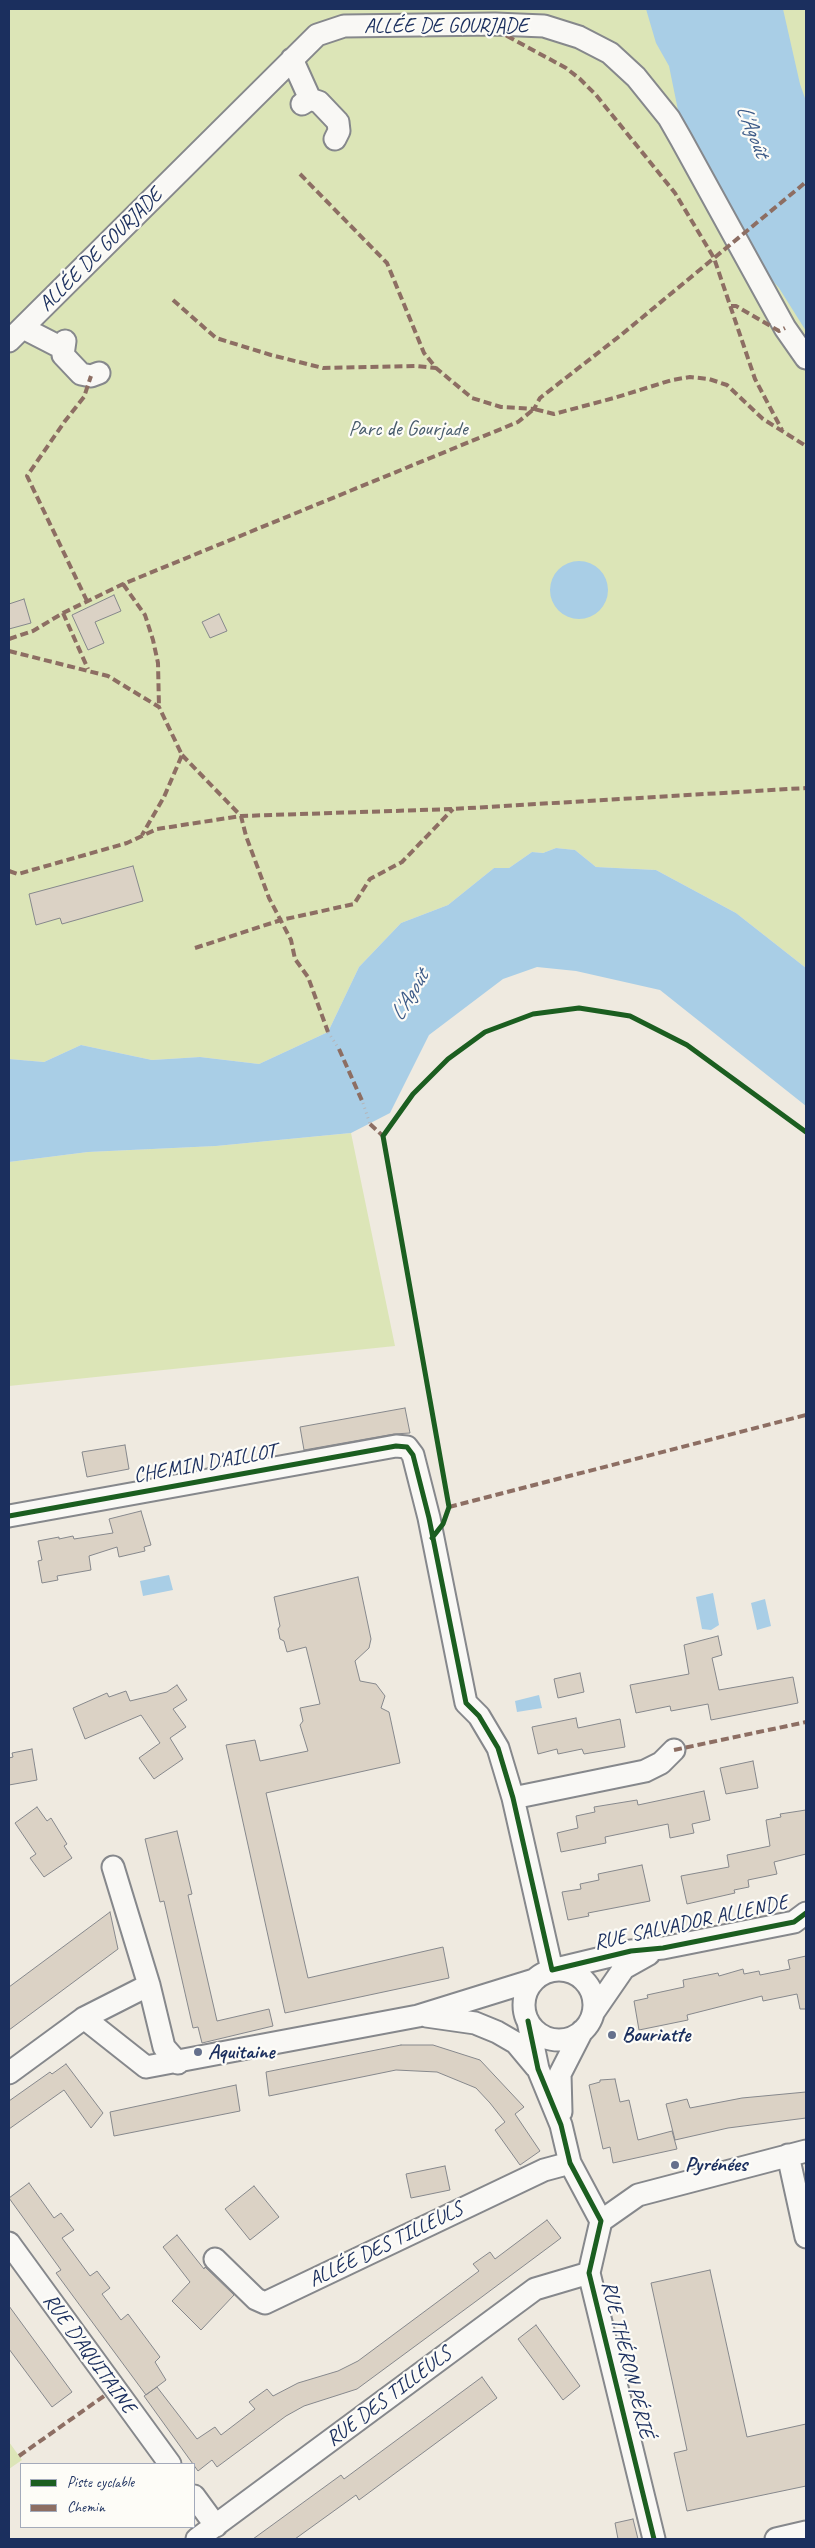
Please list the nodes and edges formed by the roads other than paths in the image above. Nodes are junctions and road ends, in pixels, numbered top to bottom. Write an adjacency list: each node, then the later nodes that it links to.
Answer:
1 (292, 59): 2 (street); 3 (street, ALLÉE DE GOURJADE); 4 (street, ALLÉE DE GOURJADE)
2 (335, 139)
3 (16, 334): 5 (street)
4 (806, 358)
5 (99, 373)
6 (9, 1516): 8 (street, CHEMIN D'AILLOT)
7 (674, 1750): 8 (street)
8 (513, 1798): 12 (street)
9 (113, 1867): 13 (street)
10 (806, 1913): 11 (street, RUE SALVADOR ALLENDE)
11 (663, 1948): 12 (street, RUE SALVADOR ALLENDE); 14 (street, RUE SALVADOR ALLENDE)
12 (543, 1976): 14 (street); 15 (street, RUE SALVADOR ALLENDE); 18 (street)
13 (149, 1985): 16 (street); 19 (street)
14 (593, 2013): 17 (street)
15 (418, 2016): 18 (street); 19 (street)
16 (84, 2018): 19 (street); 20 (street)
17 (582, 2031): 18 (street); 21 (street)
18 (525, 2035): 21 (street)
19 (178, 2063)
20 (9, 2073)
21 (561, 2125): 23 (street)
22 (797, 2153): 24 (street); 25 (street)
23 (570, 2163): 24 (street); 27 (street, ALLÉE DES TILLEULS)
24 (601, 2221): 28 (street, RUE THÉRON PÉRIÉ)
25 (806, 2237)
26 (9, 2243): 29 (street, RUE D'AQUITAINE)
27 (214, 2260)
28 (589, 2273): 31 (street, RUE DES TILLEULS); 34 (street, RUE THÉRON PÉRIÉ)
29 (169, 2463)
30 (195, 2497): 31 (street)
31 (216, 2526): 33 (street, RUE DES TILLEULS)
32 (806, 2532): 35 (street)
33 (198, 2539)
34 (654, 2539)
35 (776, 2539)

